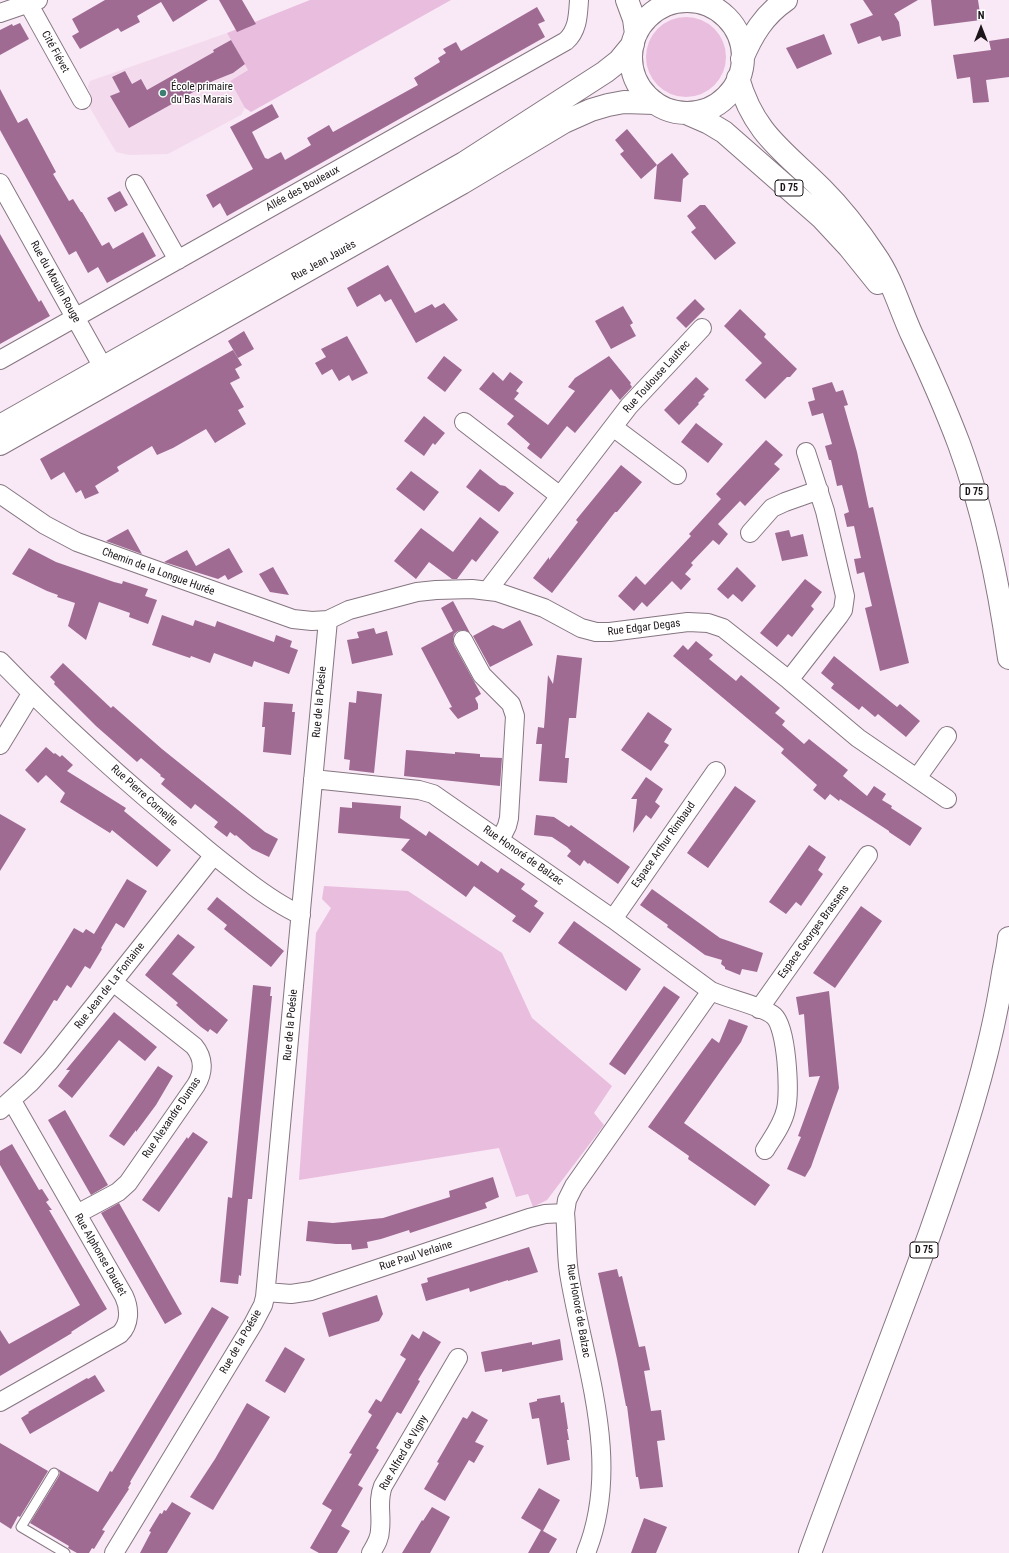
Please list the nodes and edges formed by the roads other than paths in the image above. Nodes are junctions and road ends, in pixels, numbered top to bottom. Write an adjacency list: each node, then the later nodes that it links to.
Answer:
1 (579, 0): 14 (street, Allée des Bouleaux)
2 (627, 0): 7 (main road)
3 (786, 0): 8 (main road)
4 (696, 1): 7 (main road); 8 (main road)
5 (33, 2): 6 (street); 9 (street, Cité Fiévet)
6 (0, 13)
7 (634, 39): 10 (main road); 19 (main road, Rue Jean Jaurès)
8 (740, 69): 11 (main road); 17 (main road, D 75)
9 (82, 100)
10 (655, 103): 11 (main road); 19 (main road, Rue Jean Jaurès)
11 (686, 113): 17 (main road, D 75)
12 (0, 183): 15 (street, Rue du Moulin Rouge)
13 (135, 184): 14 (street)
14 (178, 260): 15 (street, Allée des Bouleaux)
15 (75, 318): 18 (street, Allée des Bouleaux); 19 (street, Rue du Moulin Rouge)
16 (702, 328): 22 (street, Rue Toulouse Lautrec)
17 (911, 334): 33 (main road, D 75)
18 (0, 360)
19 (107, 374): 21 (main road, Rue Jean Jaurès); 23 (main road, Rue Jean Jaurès)
20 (464, 422): 28 (street)
21 (0, 426)
22 (613, 427): 25 (street); 28 (street, Rue Toulouse Lautrec)
23 (0, 444)
24 (806, 452): 26 (street)
25 (677, 475)
26 (819, 490): 29 (street); 35 (street)
27 (0, 494): 31 (street, Chemin de la Longue Hurée)
28 (560, 496): 30 (street, Rue Toulouse Lautrec)
29 (750, 533)
30 (488, 590): 31 (street); 35 (street, Rue Edgar Degas)
31 (328, 620): 41 (street, Rue de la Poésie)
32 (463, 640): 43 (street)
33 (1009, 658)
34 (0, 661): 36 (street, Rue Pierre Corneille)
35 (789, 680): 40 (street, Rue Edgar Degas)
36 (31, 694): 38 (street); 44 (street, Rue Pierre Corneille)
37 (947, 736): 40 (street)
38 (0, 745)
39 (716, 771): 47 (street, Espace Arthur Rimbaud)
40 (917, 778): 42 (street, Rue Edgar Degas)
41 (313, 779): 43 (street, Rue Honoré de Balzac); 46 (street, Rue de la Poésie)
42 (947, 799)
43 (500, 840): 47 (street, Rue Honoré de Balzac)
44 (214, 855): 46 (street, Rue Pierre Corneille); 49 (street, Rue Jean de La Fontaine)
45 (868, 855): 51 (street, Espace Georges Brassens)
46 (301, 915): 56 (street, Rue de la Poésie)
47 (612, 919): 50 (street, Rue Honoré de Balzac)
48 (1009, 938): 64 (main road, D 75)
49 (113, 982): 52 (street, Rue Jean de La Fontaine); 55 (street, Rue Alexandre Dumas)
50 (712, 991): 51 (street, Rue Honoré de Balzac); 54 (street, Rue Honoré de Balzac)
51 (759, 1009): 53 (street, Rue Honoré de Balzac)
52 (6, 1105): 55 (street, Rue Alphonse Daudet)
53 (765, 1150)
54 (566, 1213): 56 (street, Rue Paul Verlaine); 63 (street, Rue Honoré de Balzac)
55 (77, 1214): 58 (street, Rue Alphonse Daudet)
56 (266, 1292): 61 (street, Rue de la Poésie)
57 (458, 1358): 62 (street, Rue Alfred de Vigny)
58 (0, 1402)
59 (54, 1472): 60 (lane)
60 (65, 1553)
61 (114, 1553)
62 (371, 1553)
63 (586, 1553)
64 (810, 1553)

